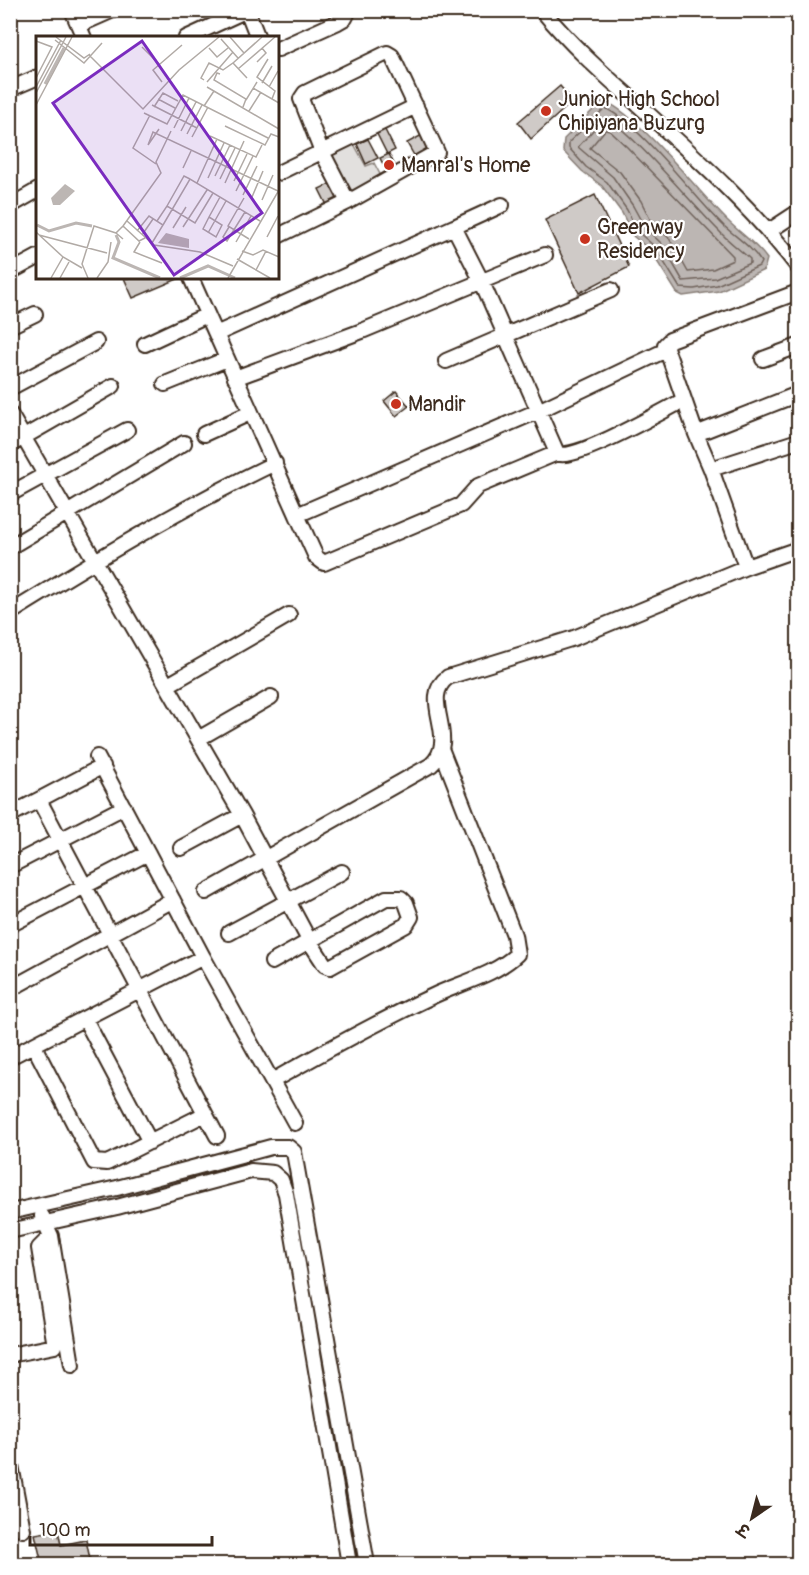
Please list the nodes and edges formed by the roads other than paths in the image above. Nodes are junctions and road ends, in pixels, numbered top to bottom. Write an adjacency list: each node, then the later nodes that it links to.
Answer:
1 (72, 10): 5 (street)
2 (113, 10): 5 (street)
3 (349, 10): 8 (street)
4 (542, 10): 20 (street)
5 (81, 31)
6 (190, 36): 7 (street)
7 (257, 36)
8 (279, 49)
9 (36, 78): 10 (street)
10 (10, 89)
11 (416, 106): 12 (street); 12 (street); 15 (street)
12 (321, 150): 13 (street); 15 (street)
13 (279, 172)
14 (36, 191): 17 (street)
15 (348, 202): 21 (street)
16 (502, 205): 19 (street)
17 (10, 206)
18 (798, 212): 20 (street)
19 (454, 227): 27 (street); 33 (street)
20 (769, 231): 24 (street)
21 (279, 236)
22 (544, 255): 27 (street)
23 (36, 258): 25 (street)
24 (798, 267)
25 (10, 273)
26 (191, 279): 31 (street)
27 (481, 280): 34 (street); 42 (street)
28 (611, 290): 34 (street)
29 (798, 292): 38 (street)
30 (34, 314): 32 (street)
31 (207, 315): 33 (street); 36 (street)
32 (10, 326)
33 (216, 334): 39 (street)
34 (505, 334): 41 (street); 48 (street)
35 (96, 342): 45 (street)
36 (145, 344)
37 (798, 346): 40 (street)
38 (666, 350): 47 (street); 48 (street)
39 (227, 359): 42 (street); 43 (street)
40 (763, 359)
41 (446, 361)
42 (235, 378): 49 (street)
43 (165, 384)
44 (113, 386): 54 (street)
45 (10, 388)
46 (798, 394): 53 (street)
47 (684, 400): 53 (street); 58 (street)
48 (538, 411): 58 (street); 64 (street)
49 (250, 413): 52 (street); 59 (street)
50 (10, 414): 54 (street)
51 (127, 430): 61 (street)
52 (204, 434)
53 (696, 434): 60 (street)
54 (23, 437): 57 (street); 61 (street)
55 (798, 441): 60 (street)
56 (184, 442): 63 (street)
57 (10, 445)
58 (557, 453): 64 (street)
59 (275, 463): 64 (street); 67 (street)
60 (711, 468): 68 (street)
61 (46, 473): 62 (street); 63 (street)
62 (10, 494)
63 (68, 512): 65 (street); 67 (street)
64 (297, 515)
65 (10, 547)
66 (798, 549): 68 (street)
67 (95, 560): 69 (street); 71 (street)
68 (746, 567): 74 (street)
69 (10, 613)
70 (290, 615): 71 (street)
71 (168, 686): 73 (street)
72 (271, 697): 73 (street)
73 (198, 739): 78 (street)
74 (442, 752): 82 (street); 100 (street)
75 (39, 800): 76 (street); 77 (street); 79 (street)
76 (124, 807): 79 (street); 81 (street)
77 (10, 815)
78 (242, 815): 80 (street); 82 (street)
79 (61, 840): 83 (street); 85 (street)
80 (181, 848)
81 (148, 853): 85 (street); 87 (street)
82 (265, 857): 86 (street); 88 (street)
83 (10, 866)
84 (342, 872): 88 (street)
85 (85, 886): 89 (street); 90 (street)
86 (206, 891)
87 (173, 900): 90 (street); 93 (street)
88 (288, 903): 91 (street); 92 (street)
89 (10, 925)
90 (110, 933): 95 (street); 96 (street)
91 (229, 933)
92 (310, 942): 92 (street); 94 (street)
93 (203, 957): 96 (street); 100 (street)
94 (272, 962)
95 (10, 989)
96 (140, 990): 97 (street); 101 (street)
97 (85, 1019): 98 (street); 104 (street)
98 (34, 1046): 99 (street); 104 (street)
99 (10, 1057)
100 (272, 1081): 102 (street)
101 (205, 1114): 103 (street); 104 (street)
102 (295, 1123)
103 (217, 1136)
104 (150, 1142)
105 (230, 1158): 106 (street); 107 (street); 114 (street)
106 (238, 1174): 109 (street); 115 (street)
107 (40, 1206): 108 (street); 109 (street)
108 (10, 1212)
109 (43, 1224): 110 (street); 111 (street)
110 (10, 1231)
111 (51, 1236): 112 (street); 113 (street)
112 (10, 1355)
113 (72, 1365)
114 (344, 1429): 115 (street); 119 (street)
115 (325, 1432): 118 (street)
116 (10, 1460): 117 (street)
117 (23, 1530)
118 (349, 1564)
119 (367, 1564)

